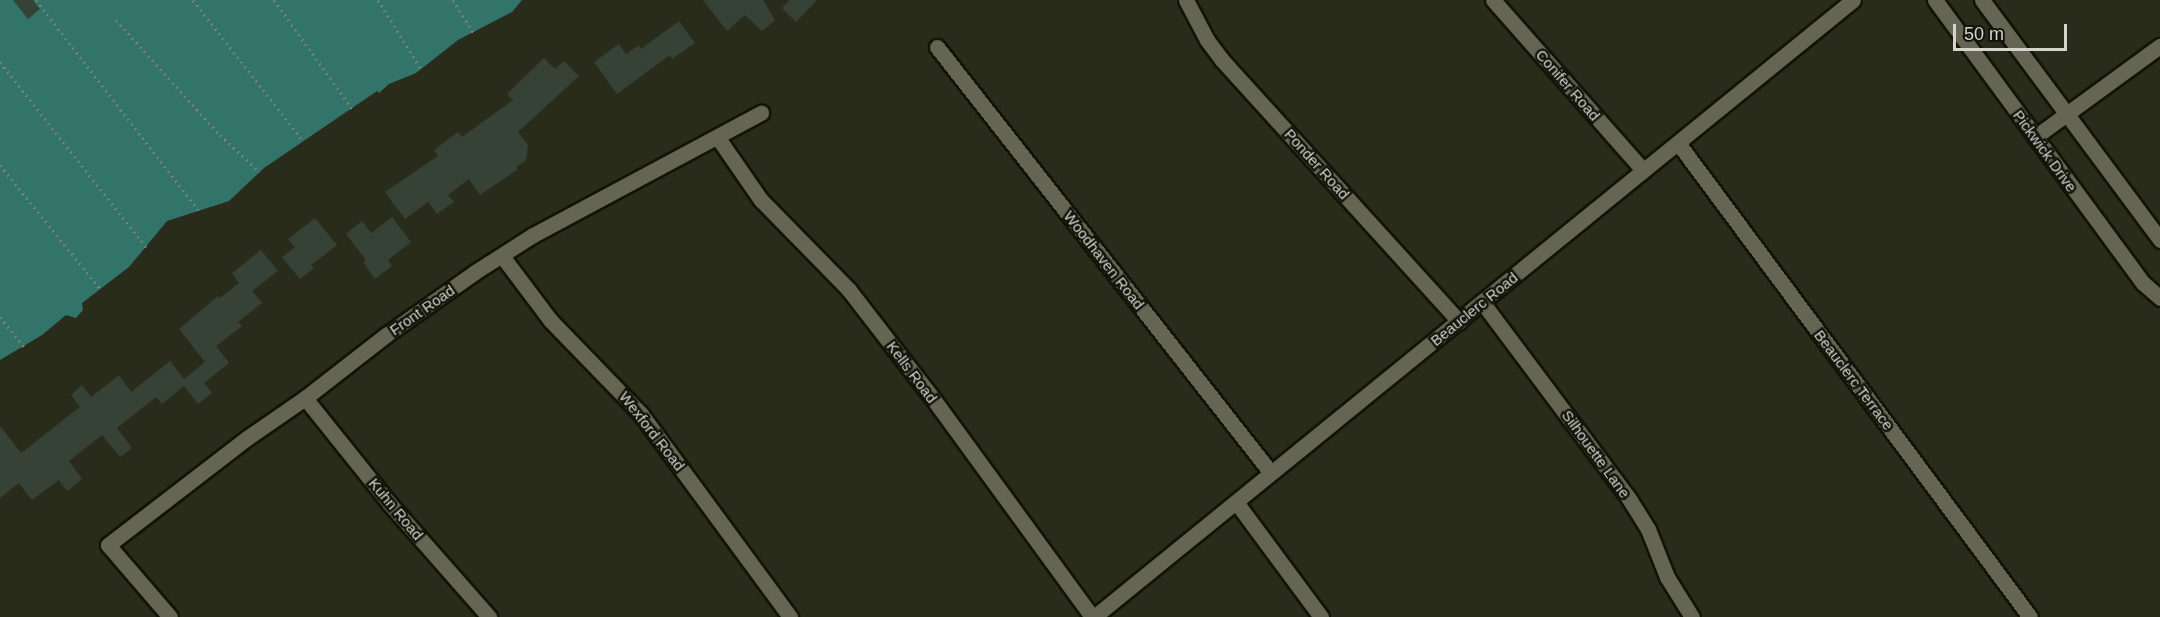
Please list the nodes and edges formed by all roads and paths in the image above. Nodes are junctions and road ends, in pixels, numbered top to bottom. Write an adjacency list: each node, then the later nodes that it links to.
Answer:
1 (36, 0): 27 (path)
2 (192, 0): 22 (path)
3 (274, 0): 17 (path)
4 (378, 0): 16 (path)
5 (453, 0): 12 (path)
6 (1186, 0): 35 (street, Ponder Road)
7 (1493, 0): 25 (street, Conifer Road)
8 (1853, 0): 23 (street, Beauclerc Road)
9 (1935, 0): 20 (street, Pickwick Drive)
10 (1983, 0): 19 (street)
11 (116, 20): 26 (path)
12 (474, 34)
13 (2160, 46): 19 (street)
14 (937, 47): 38 (street, Woodhaven Road)
15 (0, 62): 29 (path)
16 (421, 69)
17 (353, 110)
18 (761, 113): 21 (street, Front Road)
19 (2068, 114): 20 (street); 28 (street)
20 (2035, 137): 32 (street, Pickwick Drive)
21 (718, 138): 30 (street, Front Road); 43 (street, Kells Road)
22 (304, 142)
23 (1678, 143): 25 (street, Beauclerc Road); 46 (street, Beauclerc Terrace)
24 (0, 165): 31 (path)
25 (1643, 170): 33 (street, Beauclerc Road)
26 (260, 172)
27 (199, 211)
28 (2160, 240)
29 (147, 248)
30 (502, 256): 37 (street, Front Road); 42 (street, Wexford Road)
31 (100, 290)
32 (2160, 298)
33 (1482, 302): 35 (street, Beauclerc Road); 45 (street, Silhouette Lane)
34 (0, 317): 36 (path)
35 (1459, 321): 38 (street, Beauclerc Road)
36 (24, 347)
37 (305, 398): 40 (street, Front Road); 41 (street, Kuhn Road)
38 (1271, 473): 39 (street, Beauclerc Road)
39 (1236, 502): 43 (street, Beauclerc Road); 44 (street)
40 (170, 617)
41 (489, 617)
42 (790, 617)
43 (1093, 617)
44 (1321, 617)
45 (1692, 617)
46 (2030, 617)

